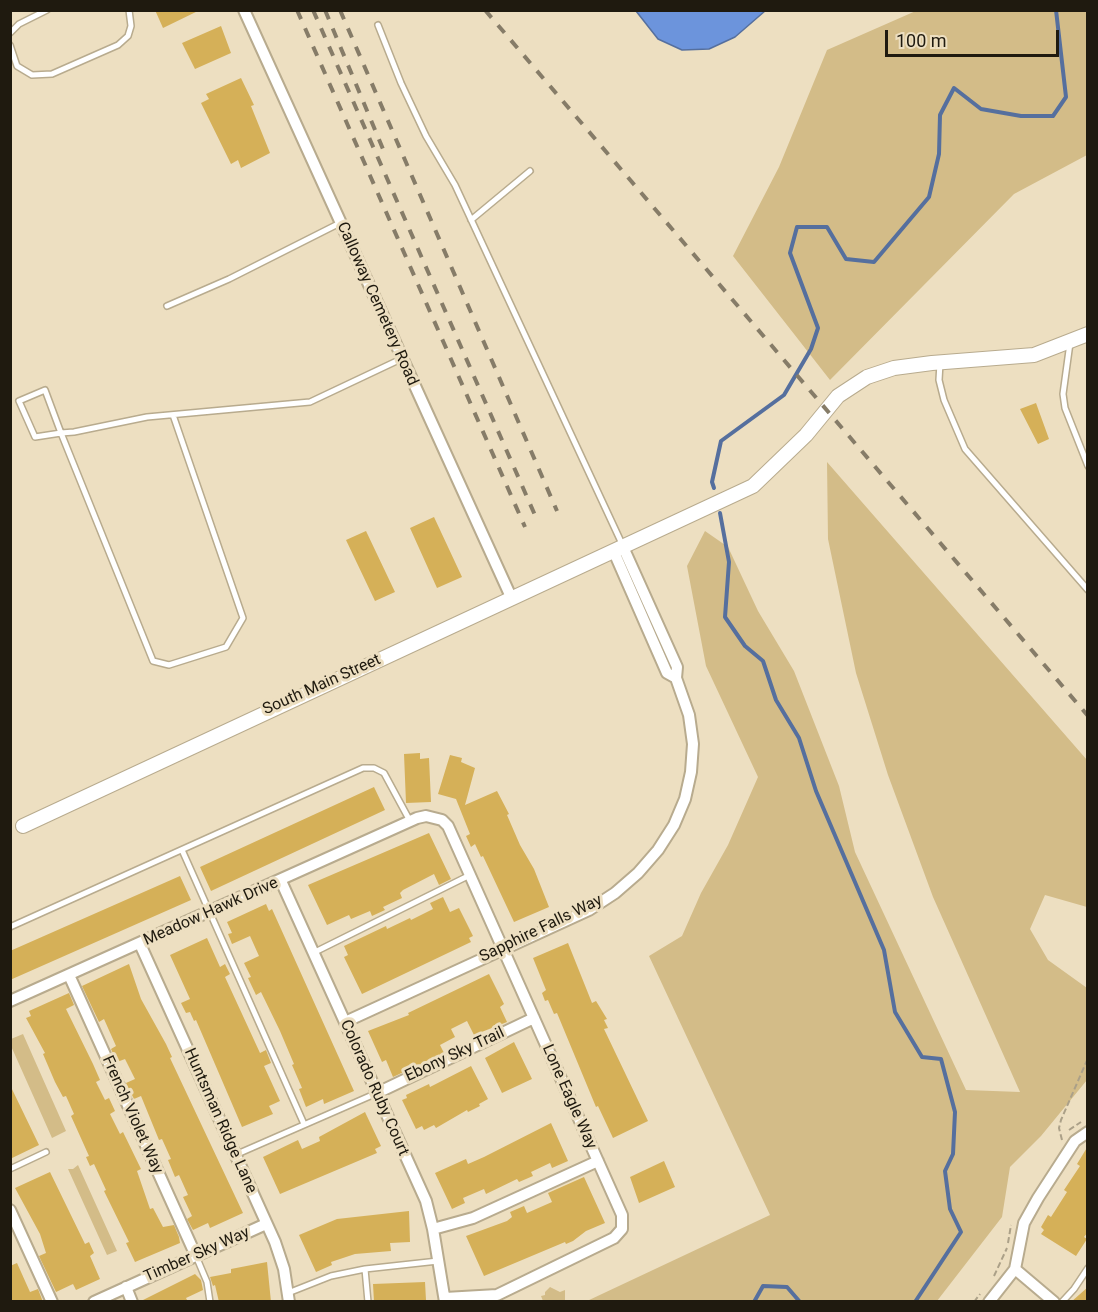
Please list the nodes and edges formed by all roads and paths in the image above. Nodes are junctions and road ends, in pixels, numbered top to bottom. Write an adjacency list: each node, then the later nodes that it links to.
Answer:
1 (47, 10): 5 (lane)
2 (129, 10): 6 (lane)
3 (244, 10): 9 (street, Calloway Cemetery Road)
4 (378, 25): 8 (lane)
5 (10, 33)
6 (10, 45)
7 (530, 171): 8 (lane)
8 (471, 220): 18 (lane)
9 (340, 224): 10 (lane); 13 (street, Calloway Cemetery Road)
10 (167, 306)
11 (1088, 334): 12 (street, South Main Street)
12 (1071, 342): 14 (street, South Main Street); 17 (lane)
13 (401, 359): 15 (lane); 20 (street, Calloway Cemetery Road)
14 (940, 362): 18 (street, South Main Street); 19 (lane)
15 (173, 415): 16 (lane); 16 (lane)
16 (61, 434): 16 (lane)
17 (1088, 466)
18 (618, 549): 20 (street, South Main Street); 29 (street, Sapphire Falls Way)
19 (1088, 590)
20 (511, 597): 22 (street, South Main Street)
21 (410, 821): 23 (lane); 24 (street, Lone Eagle Way); 25 (street, Meadow Hawk Drive)
22 (22, 826)
23 (182, 850): 26 (lane); 27 (lane)
24 (470, 875): 29 (street, Lone Eagle Way); 30 (lane)
25 (281, 881): 26 (street, Meadow Hawk Drive); 30 (street, Colorado Ruby Court)
26 (211, 913): 28 (street, Meadow Hawk Drive); 37 (lane)
27 (10, 927)
28 (140, 944): 31 (street, Meadow Hawk Drive); 41 (street, Huntsman Ridge Lane)
29 (503, 948): 33 (street, Lone Eagle Way); 34 (street, Sapphire Falls Way)
30 (313, 953): 34 (street, Colorado Ruby Court)
31 (69, 975): 32 (street, Meadow Hawk Drive); 47 (street, French Violet Way)
32 (10, 1001)
33 (534, 1018): 36 (street, Ebony Sky Trail); 42 (street, Lone Eagle Way)
34 (345, 1022): 36 (street, Colorado Ruby Court)
35 (1088, 1058): 39 (path)
36 (376, 1093): 37 (lane); 46 (street, Colorado Ruby Court)
37 (304, 1124): 41 (lane)
38 (1088, 1132): 51 (street)
39 (1062, 1140)
40 (46, 1152): 43 (lane)
41 (235, 1155): 45 (street, Huntsman Ridge Lane)
42 (598, 1161): 46 (street); 54 (street, Lone Eagle Way)
43 (10, 1169)
44 (10, 1210): 56 (street)
45 (266, 1224): 47 (street, Timber Sky Way); 53 (street, Huntsman Ridge Lane)
46 (433, 1229): 48 (street, Colorado Ruby Court)
47 (196, 1256): 52 (street, Timber Sky Way); 59 (lane)
48 (439, 1261): 50 (lane); 55 (street, Colorado Ruby Court)
49 (1088, 1268): 63 (lane)
50 (365, 1269): 53 (lane); 60 (lane)
51 (1015, 1269): 61 (street); 62 (street)
52 (126, 1287): 57 (street, Timber Sky Way); 58 (street)
53 (289, 1297)
54 (476, 1299): 55 (street, Lone Eagle Way)
55 (445, 1300)
56 (52, 1302)
57 (94, 1302)
58 (132, 1302)
59 (210, 1302)
60 (368, 1302)
61 (989, 1302)
62 (1054, 1302)
63 (1062, 1302)

